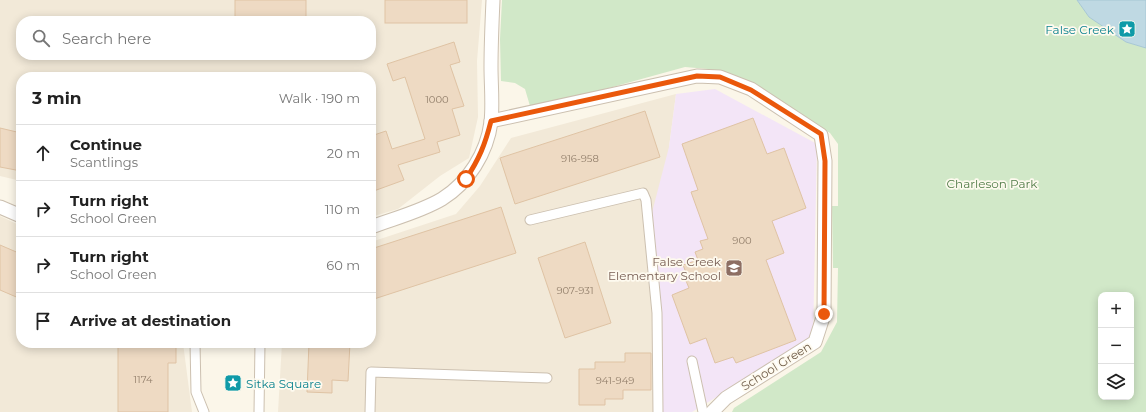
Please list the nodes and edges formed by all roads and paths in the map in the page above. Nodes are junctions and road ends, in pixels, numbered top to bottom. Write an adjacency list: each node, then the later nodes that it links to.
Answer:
1 (493, 0): 2 (street)
2 (491, 121): 6 (street); 16 (street, School Green)
3 (0, 207): 4 (street)
4 (16, 214)
5 (530, 220): 14 (lane)
6 (376, 225)
7 (195, 348): 11 (lane)
8 (260, 348): 12 (lane)
9 (692, 361): 15 (lane)
10 (547, 378): 13 (lane)
11 (204, 412)
12 (259, 412)
13 (370, 412)
14 (658, 412)
15 (703, 412)
16 (712, 412)

